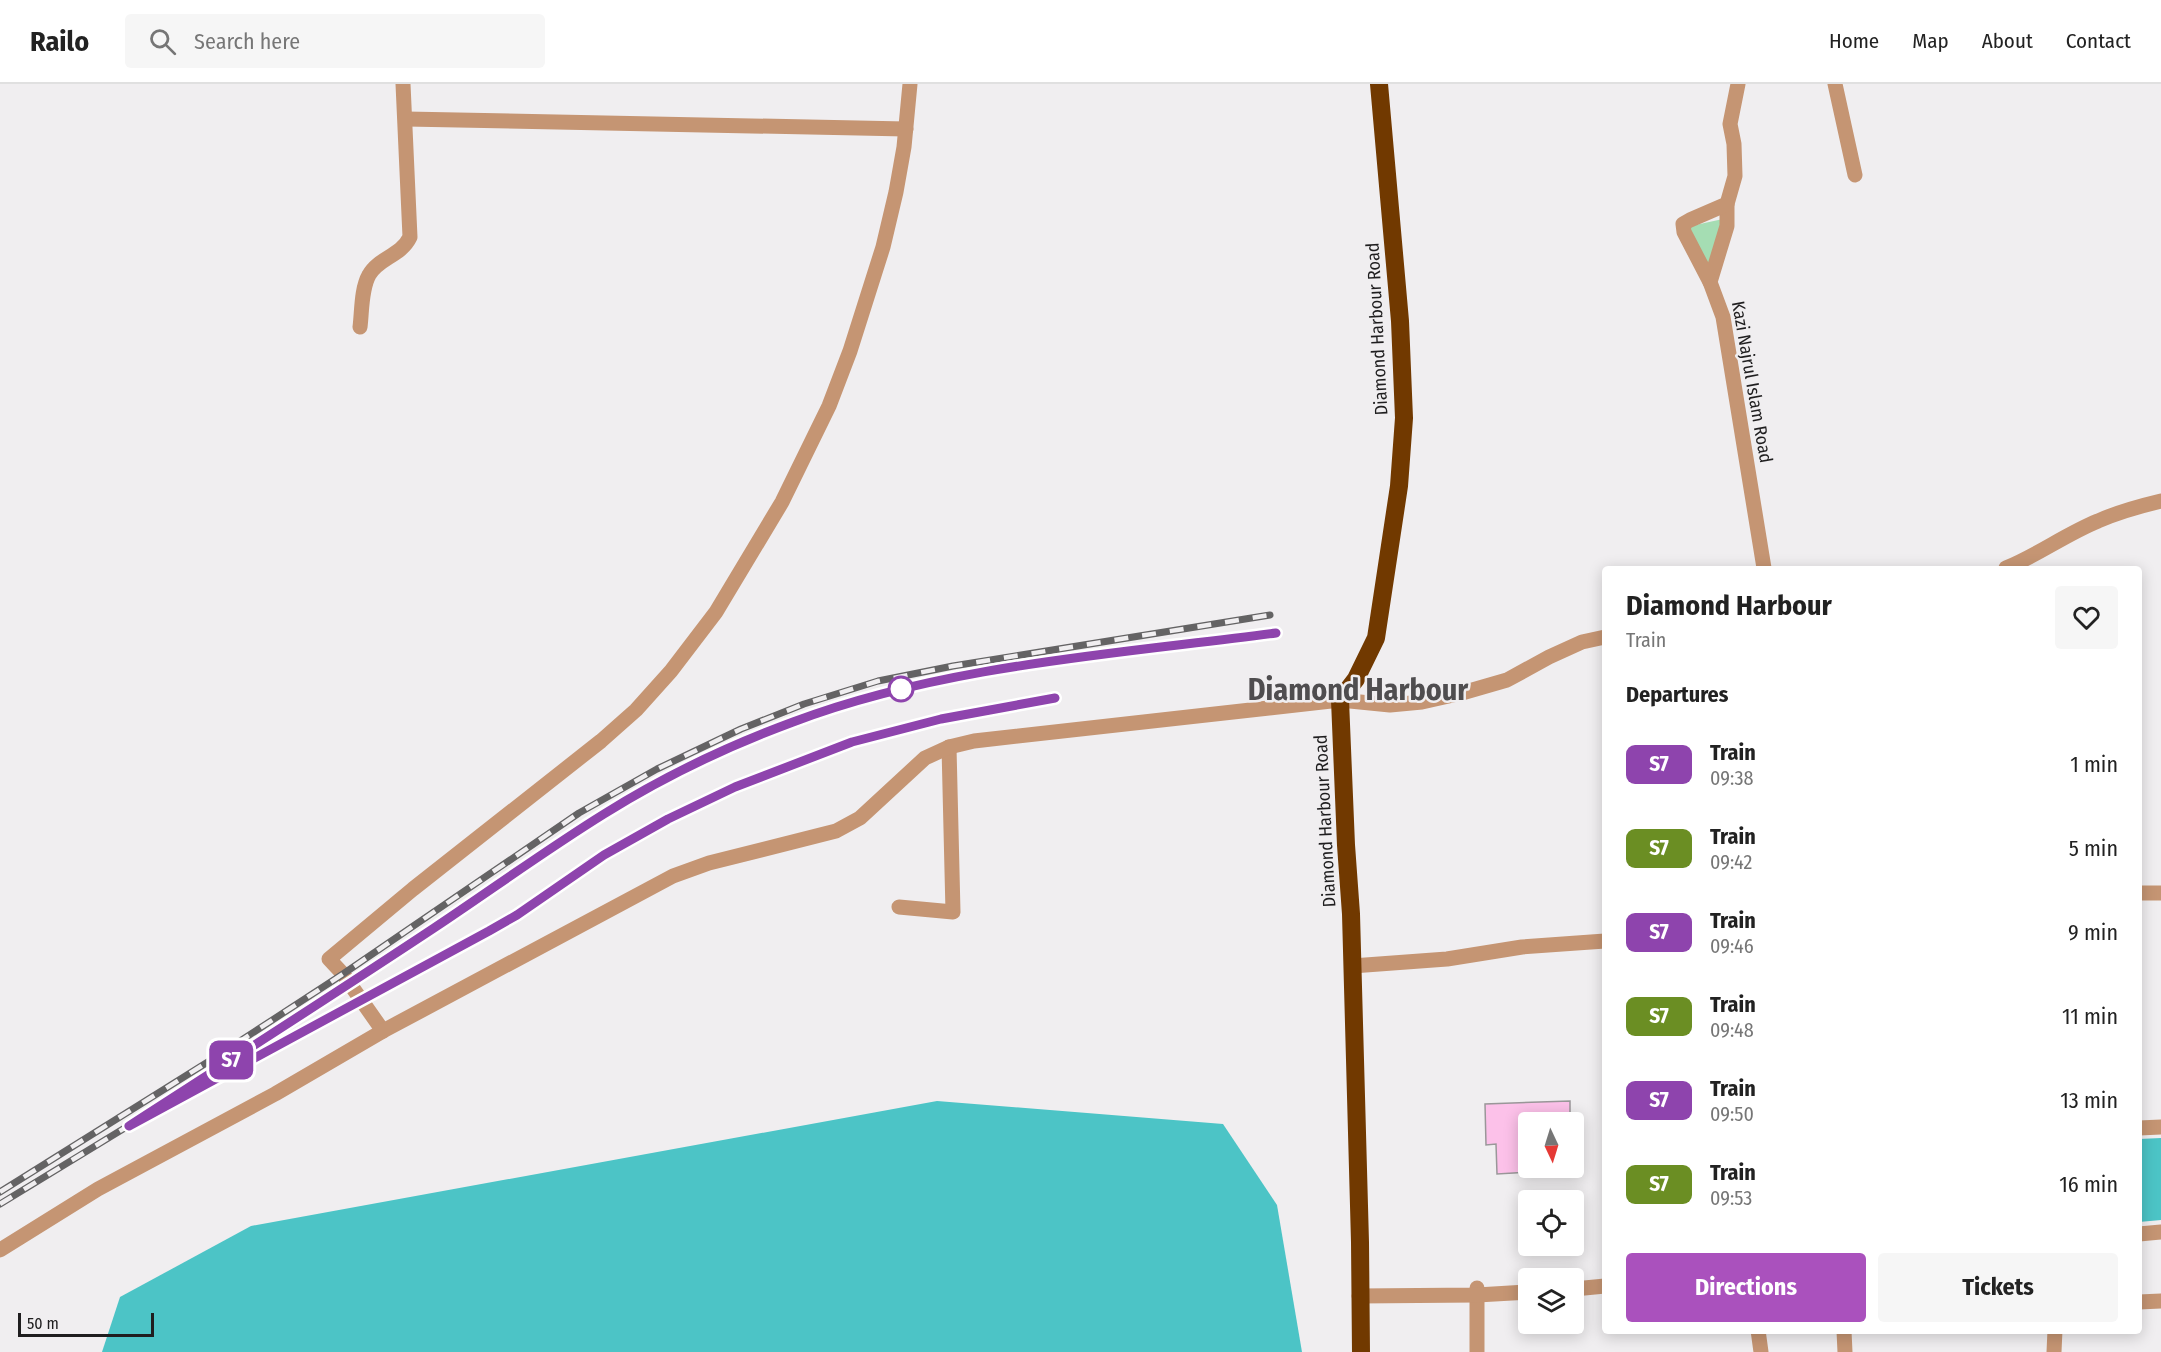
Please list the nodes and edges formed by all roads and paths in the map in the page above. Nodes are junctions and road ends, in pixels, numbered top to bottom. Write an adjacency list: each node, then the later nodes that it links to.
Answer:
1 (403, 84): 6 (street)
2 (910, 84): 7 (street)
3 (1379, 84): 16 (highway, Diamond Harbour Road)
4 (1738, 84): 9 (street, Kazi Najrul Islam Road)
5 (1834, 84): 8 (street)
6 (406, 119): 7 (street); 11 (street)
7 (906, 129): 23 (street)
8 (1855, 175)
9 (1727, 204): 10 (street, Kazi Najrul Islam Road); 10 (street)
10 (1710, 282): 13 (street, Kazi Najrul Islam Road)
11 (360, 327)
12 (2161, 501): 14 (street)
13 (1764, 566)
14 (2011, 566)
15 (1602, 638): 16 (street)
16 (1340, 700): 17 (street); 22 (highway, Diamond Harbour Road)
17 (949, 747): 20 (street); 23 (street)
18 (2142, 893): 19 (street)
19 (2161, 893)
20 (899, 907)
21 (1602, 941): 22 (street)
22 (1352, 966): 33 (highway, Diamond Harbour Road)
23 (383, 1031): 28 (street)
24 (2161, 1127): 25 (street)
25 (2142, 1128)
26 (2161, 1232): 27 (street)
27 (2142, 1234)
28 (0, 1250)
29 (1602, 1286): 30 (street)
30 (1584, 1287)
31 (1477, 1292): 32 (street); 33 (street); 40 (street)
32 (1518, 1292)
33 (1359, 1296): 39 (highway, Diamond Harbour Road)
34 (2161, 1301): 35 (street)
35 (2142, 1302)
36 (1759, 1334): 41 (street)
37 (1844, 1334): 42 (street)
38 (2055, 1334): 43 (street)
39 (1361, 1352)
40 (1477, 1352)
41 (1761, 1352)
42 (1845, 1352)
43 (2054, 1352)

